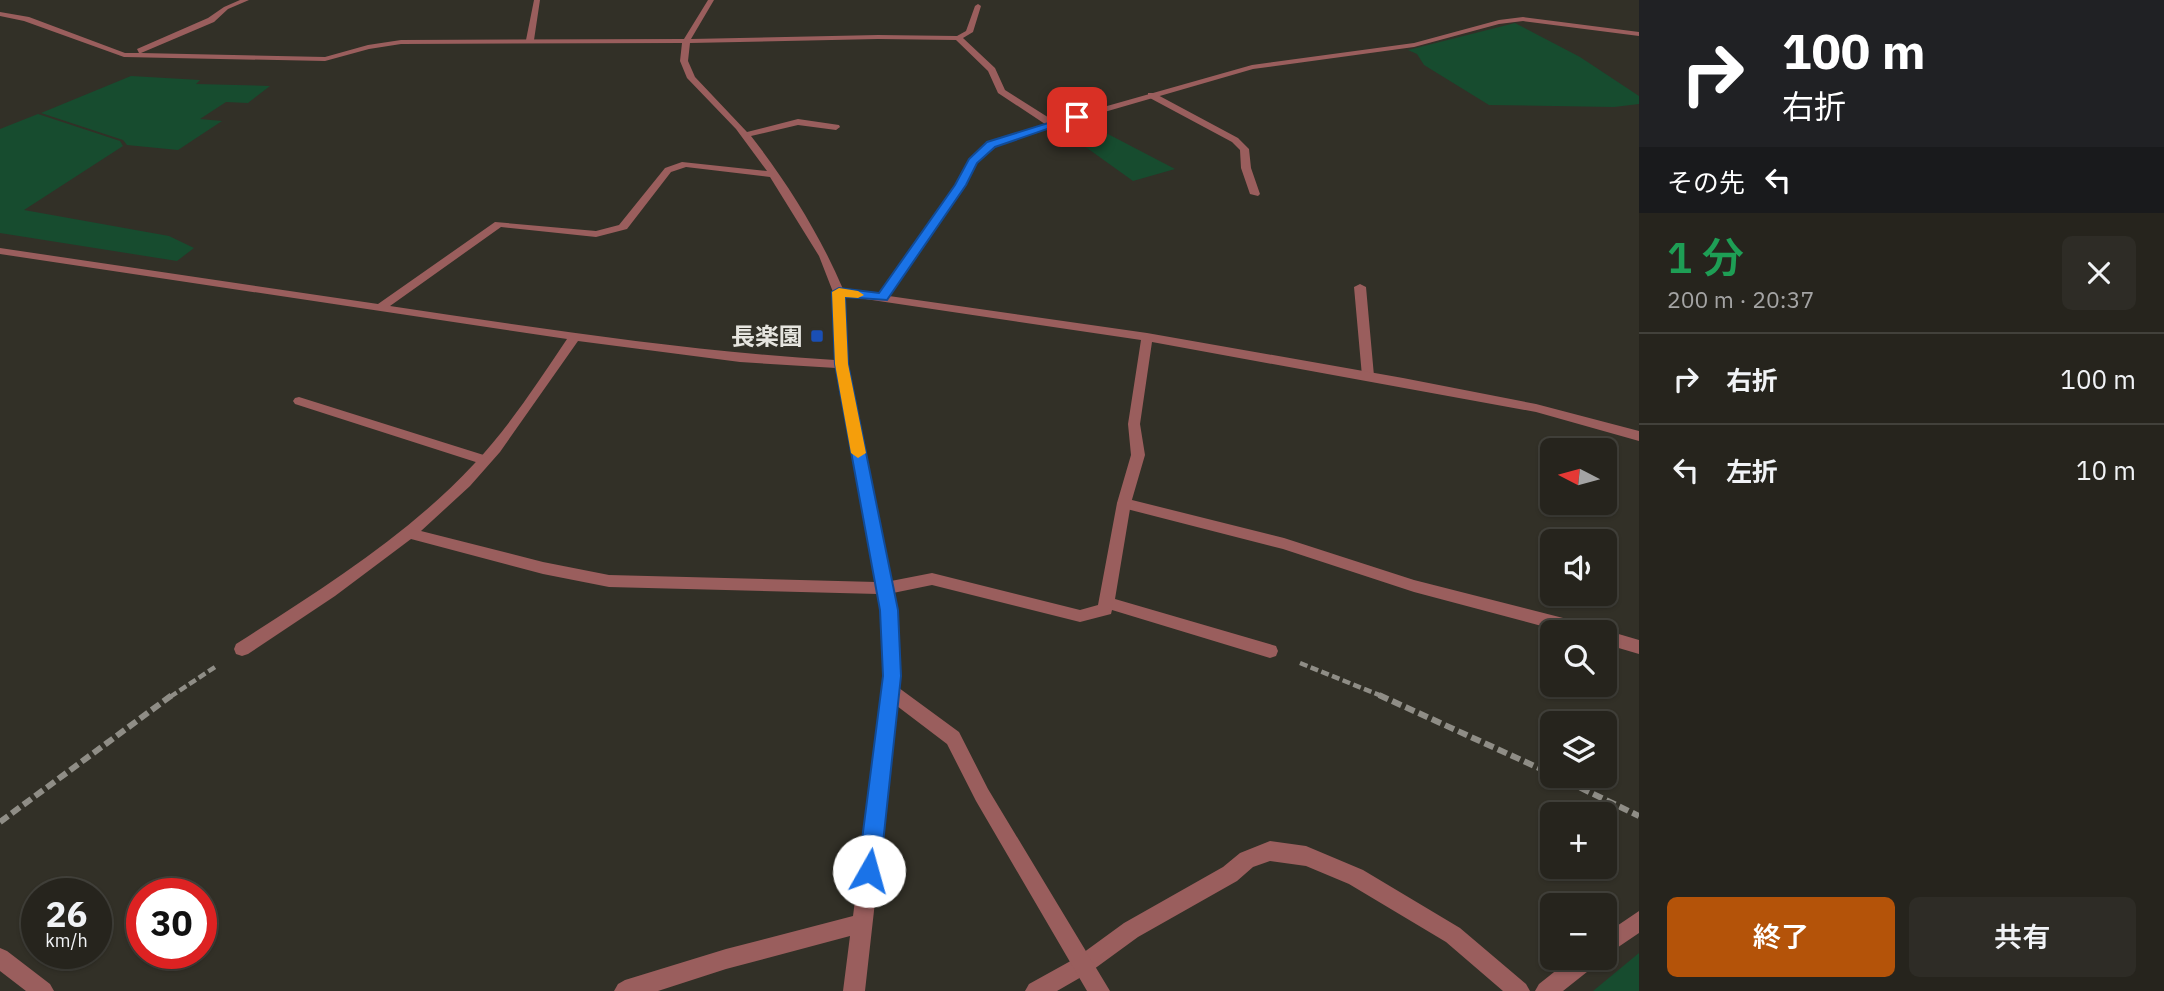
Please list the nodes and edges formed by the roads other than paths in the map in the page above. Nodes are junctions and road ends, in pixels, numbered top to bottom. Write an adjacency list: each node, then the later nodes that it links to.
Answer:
1 (246, 0): 10 (street)
2 (537, 0): 8 (street)
3 (711, 0): 9 (street)
4 (978, 6): 7 (street)
5 (0, 15): 10 (street)
6 (1639, 34): 11 (street)
7 (958, 38): 9 (street); 12 (street)
8 (530, 40): 9 (street); 10 (street)
9 (686, 41): 14 (street)
10 (132, 55)
11 (1151, 95): 12 (street); 16 (street)
12 (1052, 124): 20 (street)
13 (836, 127): 14 (street)
14 (745, 135): 15 (street)
15 (774, 175): 19 (street); 21 (street)
16 (1255, 194)
17 (0, 251): 21 (street)
18 (1360, 287): 25 (street)
19 (839, 292): 20 (street); 24 (street)
20 (882, 298): 23 (street)
21 (378, 309): 22 (street)
22 (575, 337): 24 (street); 28 (street)
23 (1147, 337): 25 (street); 29 (street)
24 (841, 364): 31 (street)
25 (1368, 376): 27 (street)
26 (299, 401): 28 (street)
27 (1639, 436)
28 (485, 460): 30 (street)
29 (1124, 503): 32 (street); 33 (street)
30 (409, 533): 31 (street); 36 (street)
31 (885, 589): 32 (street); 38 (street)
32 (1105, 602): 37 (street)
33 (1544, 620)
34 (1617, 641): 35 (street)
35 (1639, 648)
36 (242, 649)
37 (1270, 651)
38 (890, 691): 40 (street); 43 (street)
39 (1639, 920): 41 (street)
40 (863, 923): 46 (street); 47 (street)
41 (1617, 937)
42 (0, 958): 45 (street)
43 (1083, 965): 48 (street); 49 (street); 50 (street)
44 (1573, 970): 51 (street)
45 (43, 991)
46 (625, 991)
47 (854, 991)
48 (1036, 991)
49 (1100, 991)
50 (1519, 991)
51 (1546, 991)

